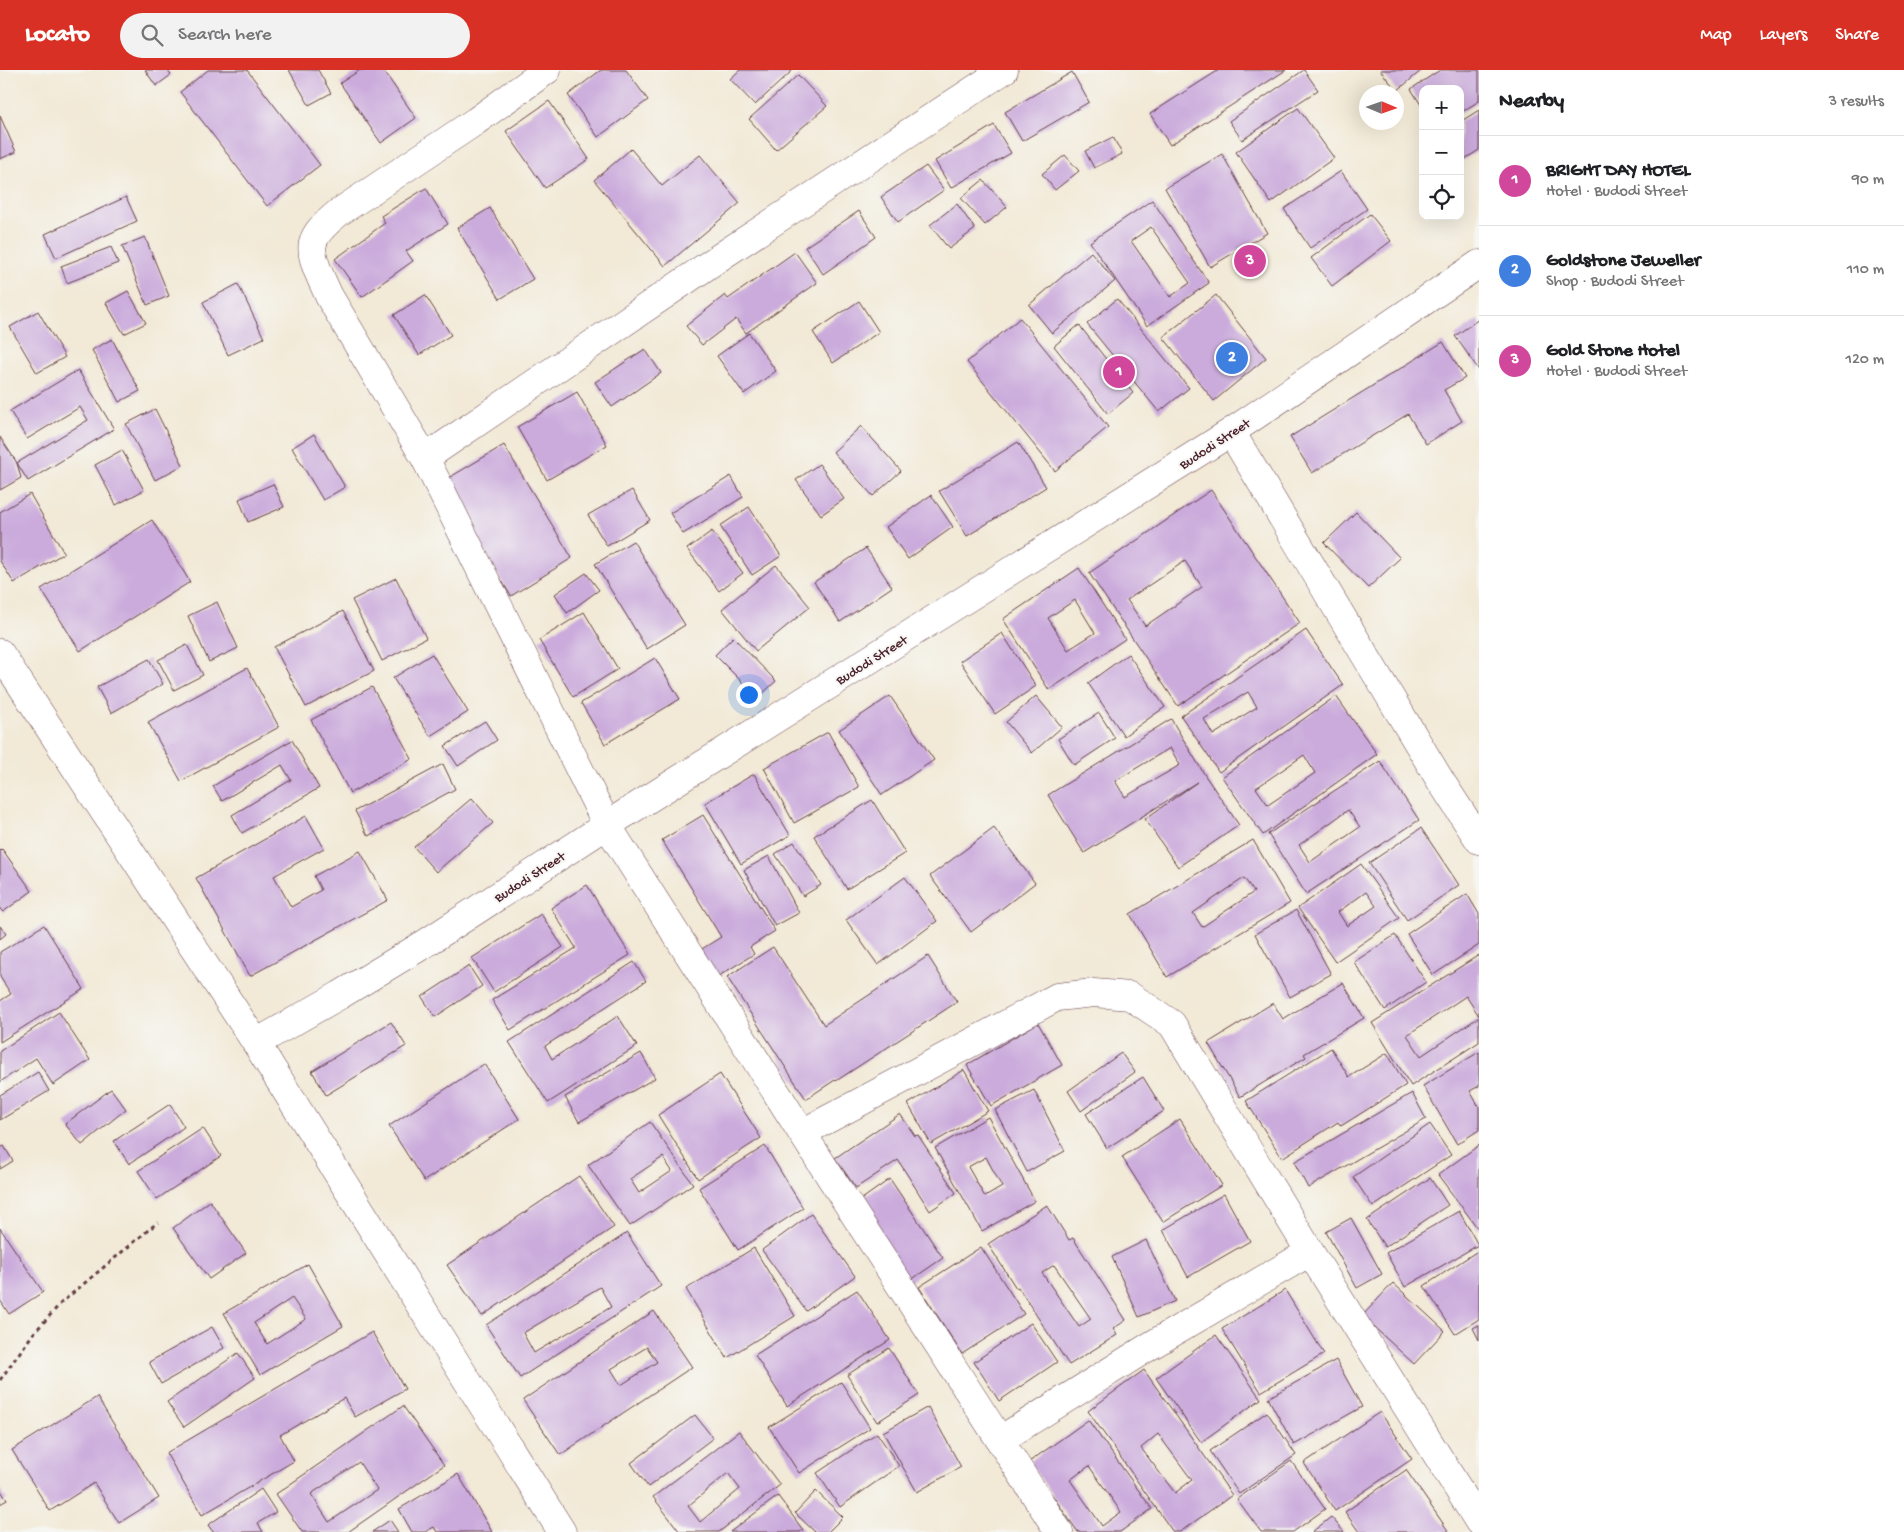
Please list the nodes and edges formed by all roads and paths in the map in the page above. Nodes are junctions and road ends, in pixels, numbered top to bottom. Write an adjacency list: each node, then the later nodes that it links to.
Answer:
1 (547, 70): 5 (street)
2 (1004, 70): 5 (street)
3 (1479, 264): 4 (street, Budodi Street)
4 (1231, 432): 7 (street, Budodi Street); 8 (street)
5 (425, 458): 7 (street)
6 (0, 652): 9 (street)
7 (607, 825): 9 (street, Budodi Street); 10 (street)
8 (1479, 840)
9 (256, 1043): 16 (street)
10 (802, 1133): 12 (street); 14 (street)
11 (158, 1222): 13 (path)
12 (1310, 1252): 14 (street); 15 (street)
13 (0, 1380)
14 (1000, 1440): 17 (street)
15 (1479, 1522)
16 (562, 1532)
17 (1059, 1532)

